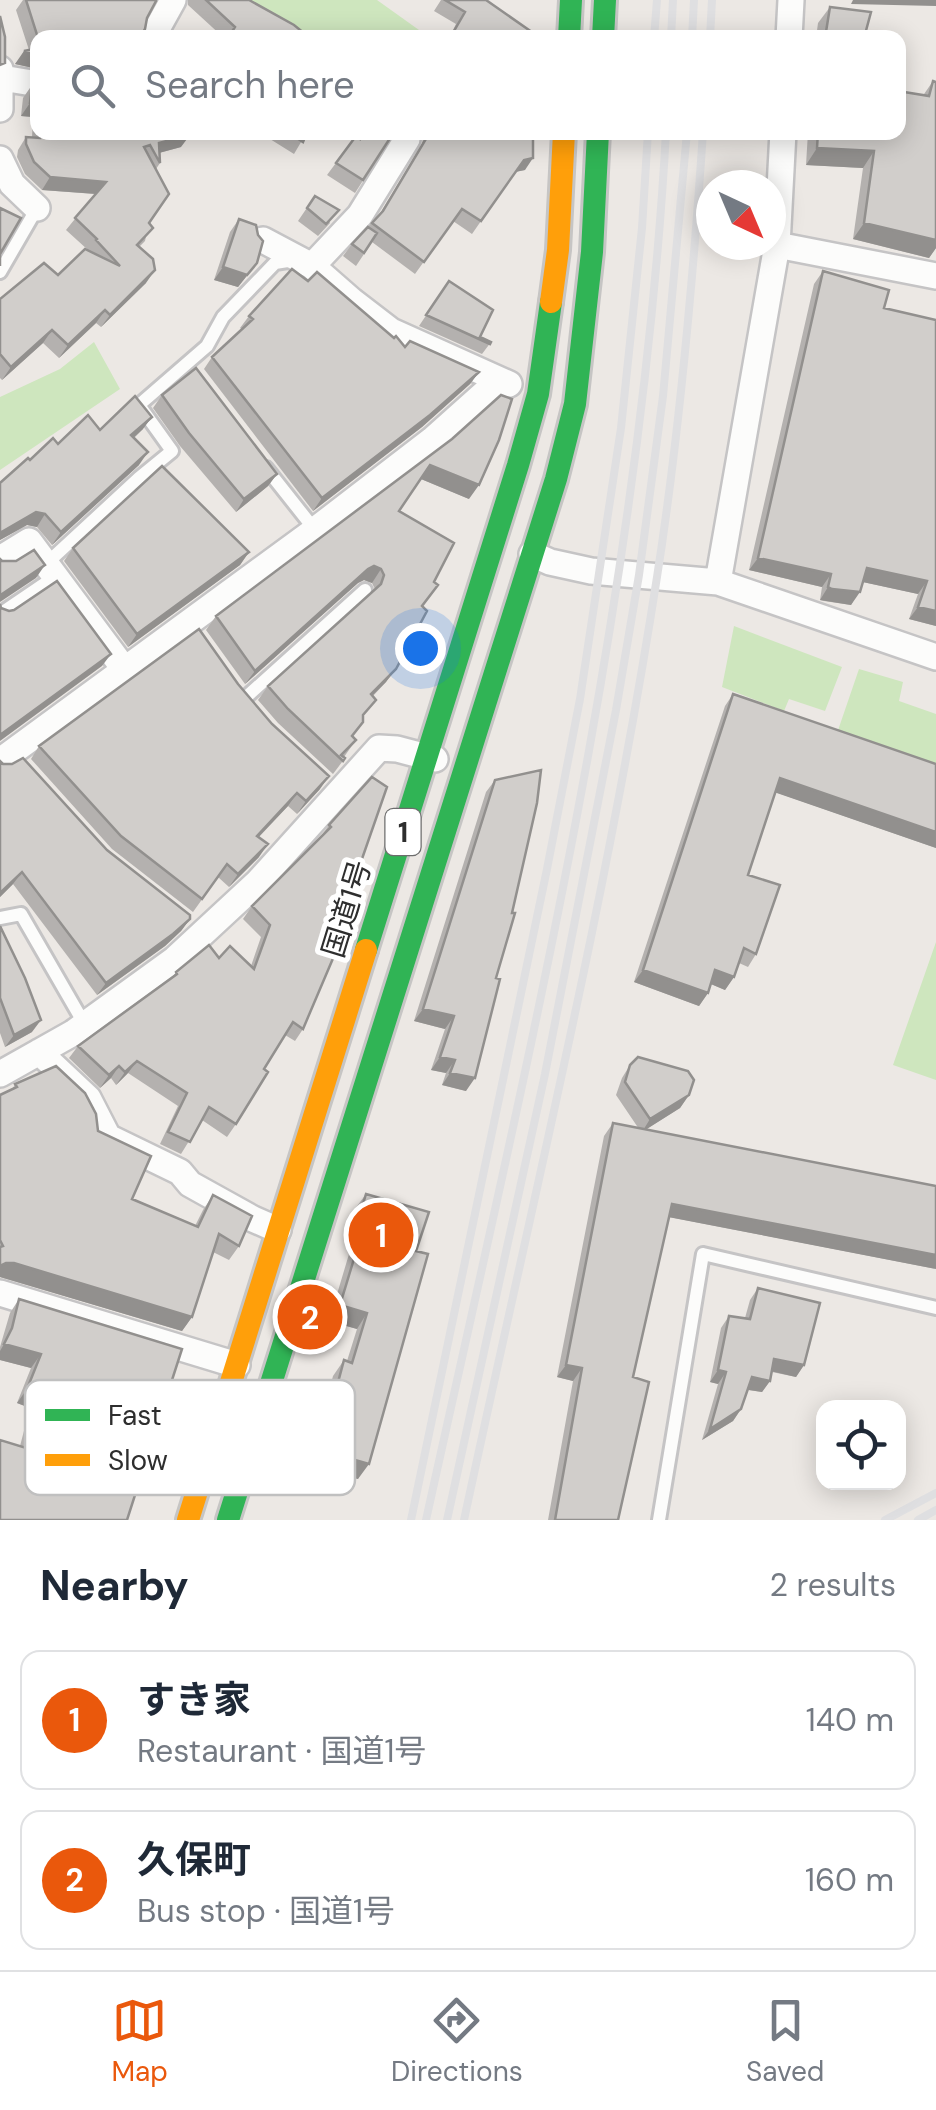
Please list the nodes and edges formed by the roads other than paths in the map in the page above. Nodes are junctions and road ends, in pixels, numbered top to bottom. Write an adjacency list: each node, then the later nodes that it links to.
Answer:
1 (173, 0): 5 (street)
2 (571, 0): 6 (highway)
3 (605, 0): 7 (highway)
4 (791, 0): 8 (street)
5 (156, 30)
6 (569, 30)
7 (603, 30)
8 (789, 30)
9 (1, 74): 10 (street); 11 (street)
10 (30, 82)
11 (0, 109)
12 (407, 140): 22 (street)
13 (564, 140): 28 (highway, 国道1号 / 1)
14 (598, 140): 31 (highway, 1)
15 (782, 140): 17 (street)
16 (0, 159): 18 (street)
17 (781, 170)
18 (36, 208): 23 (lane)
19 (263, 240): 22 (street)
20 (786, 246): 24 (street)
21 (773, 260): 34 (street)
22 (305, 263): 25 (lane); 27 (street)
23 (0, 272)
24 (936, 276)
25 (186, 363): 26 (lane); 33 (lane)
26 (198, 379)
27 (498, 380): 28 (street); 30 (street)
28 (538, 394): 40 (highway, 国道1号 / 1)
29 (257, 457): 30 (lane)
30 (315, 530): 38 (street)
31 (532, 554): 34 (street); 42 (highway, 1)
32 (0, 558): 33 (street)
33 (51, 570): 36 (lane); 38 (street)
34 (718, 582): 37 (street)
35 (365, 590): 39 (lane)
36 (0, 614)
37 (936, 657)
38 (125, 670): 41 (street)
39 (245, 700)
40 (428, 757): 42 (street); 44 (street); 47 (highway, 国道1号 / 1)
41 (12, 760)
42 (464, 770): 52 (highway, 1)
43 (0, 918): 44 (lane)
44 (84, 1025): 45 (street)
45 (39, 1052): 46 (street); 47 (street)
46 (0, 1074)
47 (278, 1230): 50 (highway, 国道1号 / 1)
48 (0, 1293): 50 (street)
49 (936, 1308): 57 (lane)
50 (236, 1365): 51 (highway, 国道1号 / 1)
51 (231, 1380)
52 (272, 1380)
53 (196, 1495): 55 (highway, 国道1号 / 1)
54 (236, 1495): 56 (highway, 1)
55 (188, 1520)
56 (228, 1520)
57 (659, 1520)

